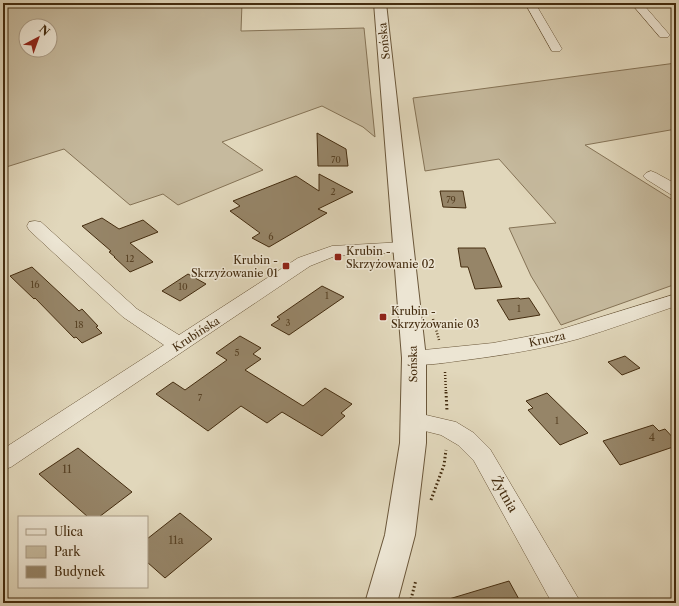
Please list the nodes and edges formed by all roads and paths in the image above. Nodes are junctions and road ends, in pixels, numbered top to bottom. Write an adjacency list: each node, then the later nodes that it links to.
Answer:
1 (424, 3): 4 (street)
2 (530, 3): 6 (street)
3 (636, 3): 5 (street)
4 (380, 4): 10 (street, Sońska)
5 (664, 35)
6 (556, 48)
7 (651, 176): 8 (street)
8 (676, 192)
9 (35, 226): 12 (street)
10 (404, 247): 12 (street, Krubińska); 13 (street, Sońska)
11 (676, 300): 13 (street, Krucza)
12 (179, 345): 15 (street, Krubińska)
13 (414, 358): 14 (street, Sońska)
14 (413, 420): 16 (street, Sońska); 17 (street, Żytnia)
15 (3, 461)
16 (381, 603)
17 (567, 603)

